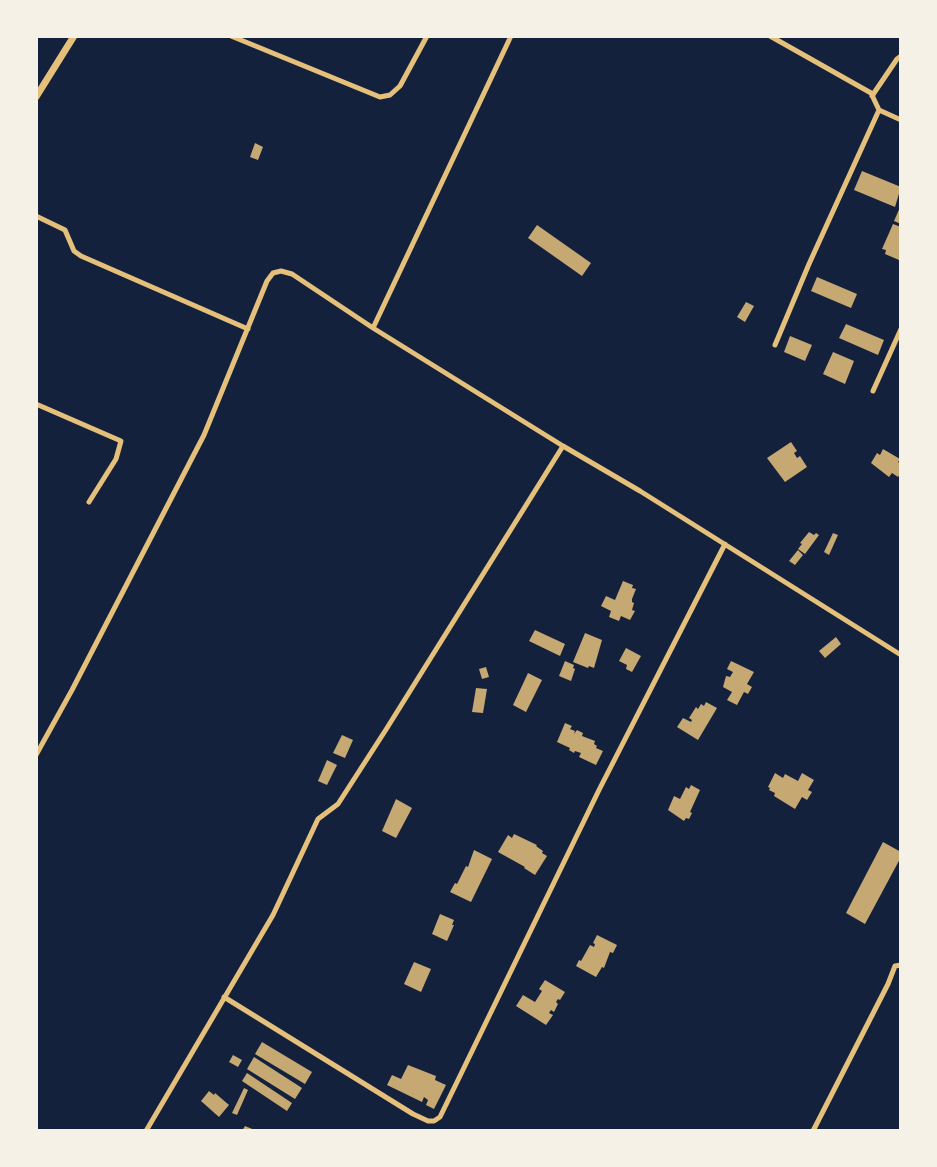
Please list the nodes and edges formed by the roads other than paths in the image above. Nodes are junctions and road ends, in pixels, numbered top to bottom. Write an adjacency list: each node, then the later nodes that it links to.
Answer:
1 (74, 36): 8 (street)
2 (231, 36): 3 (street)
3 (426, 36)
4 (511, 36): 12 (street)
5 (770, 36): 7 (street)
6 (901, 57): 7 (street)
7 (872, 96): 9 (street)
8 (36, 97)
9 (879, 110): 10 (street); 15 (street)
10 (901, 120)
11 (36, 216): 13 (street)
12 (373, 328): 13 (street); 18 (street)
13 (248, 329): 22 (street)
14 (901, 329): 16 (street)
15 (775, 345)
16 (873, 392)
17 (36, 404): 19 (street)
18 (563, 446): 20 (street); 24 (street)
19 (89, 502)
20 (725, 544): 21 (street); 24 (street)
21 (901, 655)
22 (36, 754)
23 (901, 965): 26 (street)
24 (224, 997): 25 (street)
25 (146, 1131)
26 (813, 1131)

